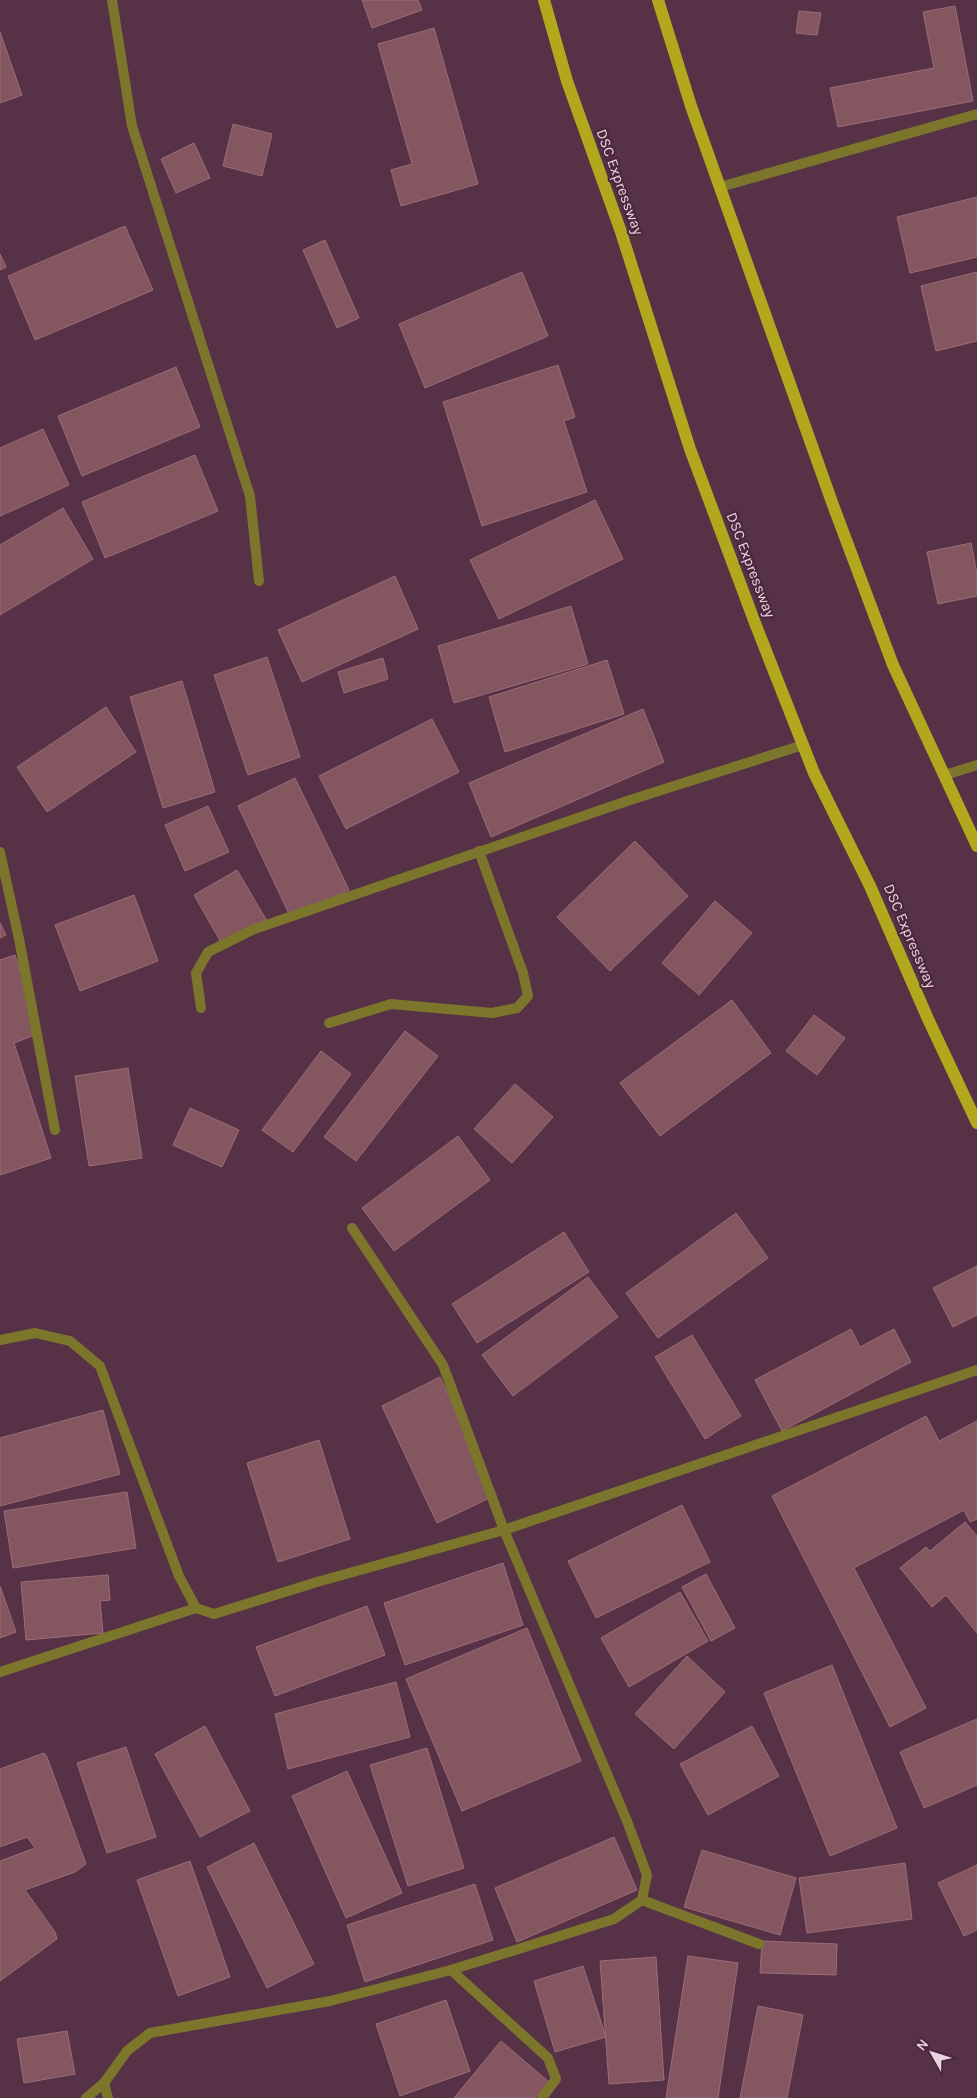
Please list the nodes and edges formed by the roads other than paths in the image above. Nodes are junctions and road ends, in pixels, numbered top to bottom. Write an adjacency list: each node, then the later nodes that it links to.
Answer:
1 (112, 0): 6 (street)
2 (544, 0): 7 (main road, DSC Expressway)
3 (658, 0): 5 (main road)
4 (977, 114): 5 (street)
5 (720, 187): 9 (main road)
6 (259, 581)
7 (803, 745): 11 (street); 15 (main road, DSC Expressway)
8 (977, 765): 9 (street)
9 (945, 775): 10 (main road)
10 (977, 846)
11 (479, 851): 13 (street); 14 (street)
12 (0, 852): 16 (street)
13 (201, 1008)
14 (329, 1023)
15 (977, 1123)
16 (55, 1130)
17 (352, 1228): 20 (street)
18 (0, 1340): 21 (street)
19 (977, 1370): 20 (street)
20 (504, 1530): 21 (street); 23 (street)
21 (196, 1608): 22 (street)
22 (0, 1672)
23 (642, 1900): 24 (street); 25 (street)
24 (759, 1944)
25 (451, 1970): 26 (street); 29 (street)
26 (104, 2083): 27 (street); 28 (street)
27 (86, 2098)
28 (108, 2098)
29 (542, 2098)

